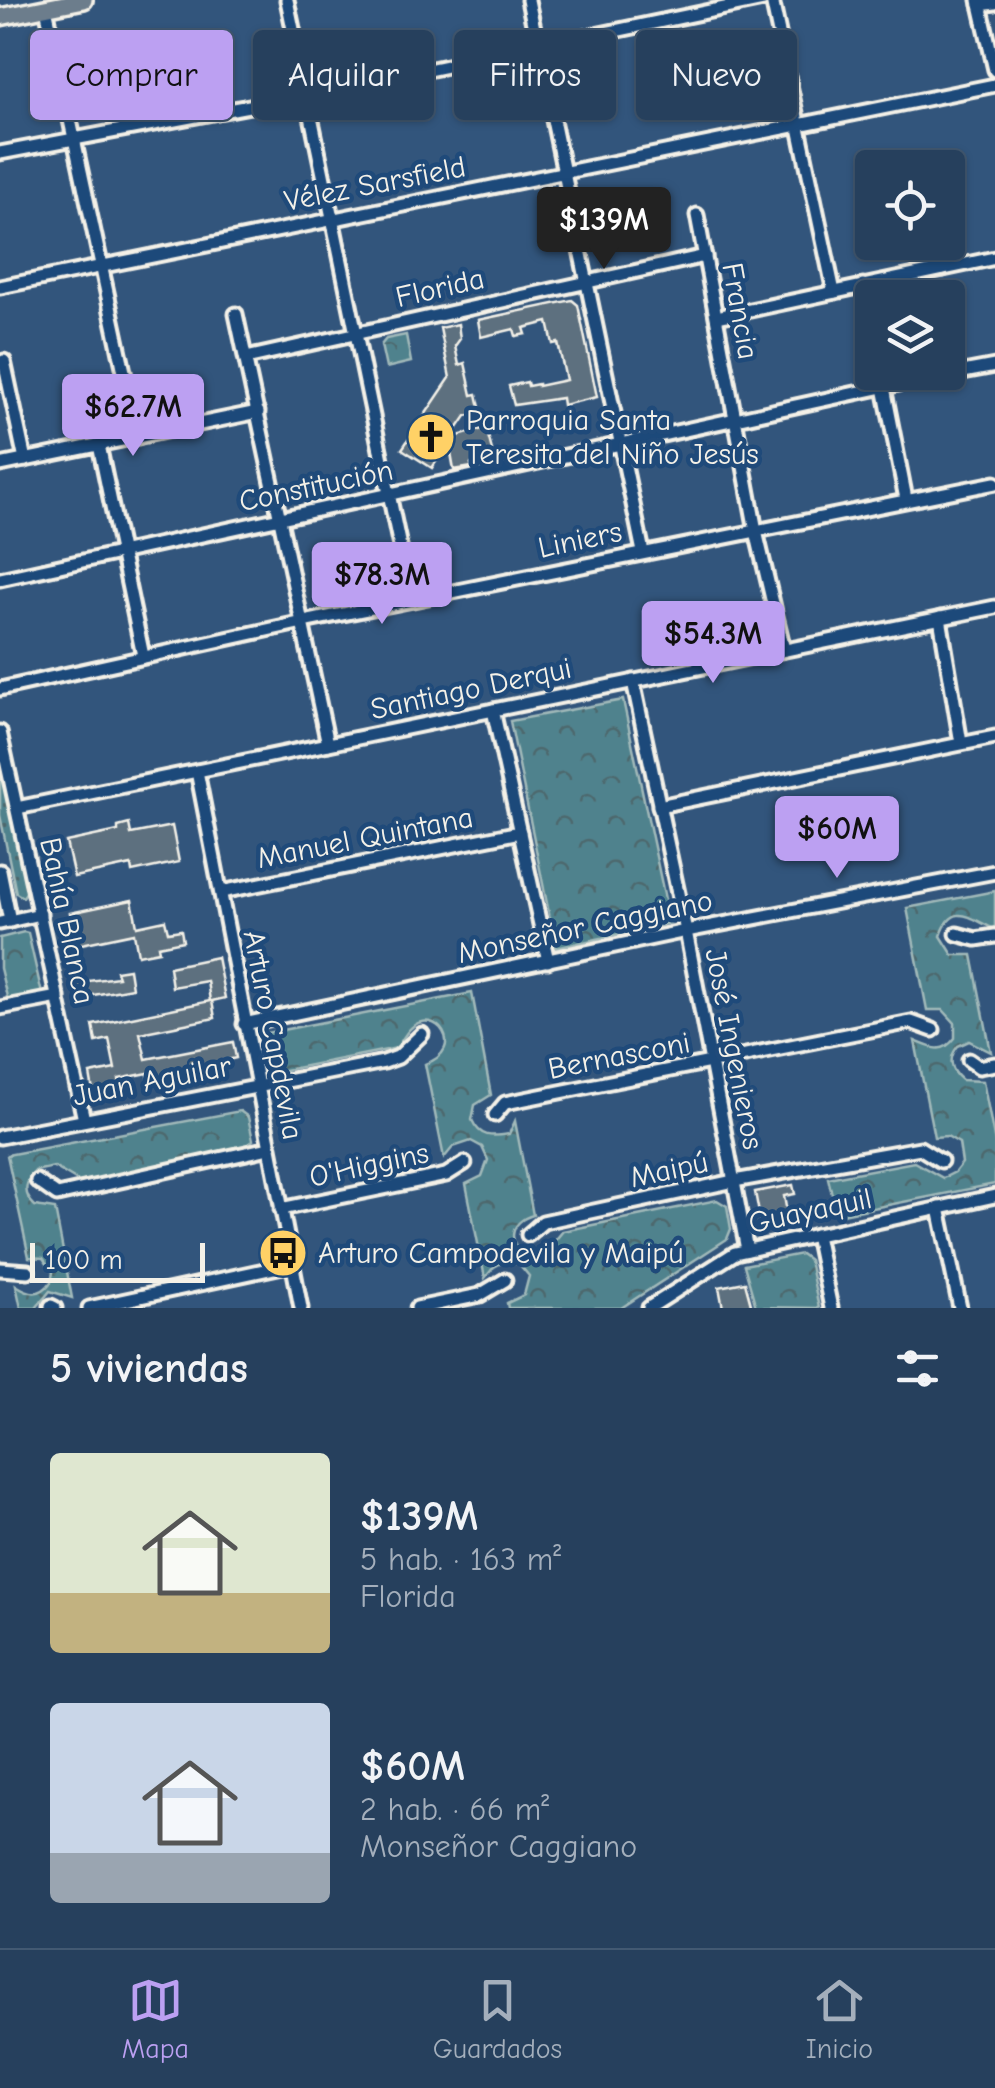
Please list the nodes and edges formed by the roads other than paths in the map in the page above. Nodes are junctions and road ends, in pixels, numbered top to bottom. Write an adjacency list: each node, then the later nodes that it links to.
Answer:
1 (84, 0): 8 (main road)
2 (287, 0): 10 (street)
3 (528, 0): 11 (street)
4 (763, 0): 12 (street)
5 (772, 0): 18 (street)
6 (995, 2): 7 (street)
7 (979, 3): 13 (street)
8 (46, 8): 9 (main road); 19 (street)
9 (0, 17)
10 (294, 30)
11 (535, 30)
12 (610, 30)
13 (995, 70)
14 (995, 85): 18 (street, Vélez Sarsfield)
15 (253, 105): 19 (street)
16 (313, 120): 23 (street)
17 (553, 120): 21 (street)
18 (799, 125): 21 (street, Vélez Sarsfield); 33 (street)
19 (74, 137): 20 (street); 27 (street)
20 (0, 152)
21 (563, 172): 23 (street, Vélez Sarsfield); 30 (street)
22 (697, 215): 24 (street, Francia)
23 (333, 217): 27 (street, Vélez Sarsfield); 36 (street)
24 (705, 256): 30 (street, Florida); 35 (street, Francia)
25 (995, 258): 28 (street)
26 (941, 260): 28 (street)
27 (102, 266): 31 (street, Vélez Sarsfield); 45 (street)
28 (943, 269): 29 (street)
29 (888, 280)
30 (585, 282): 36 (street, Florida); 47 (street)
31 (0, 287)
32 (855, 287): 33 (street)
33 (834, 292): 35 (street)
34 (236, 314): 37 (street)
35 (717, 318): 44 (street, Francia)
36 (356, 333): 37 (street, Florida); 51 (street)
37 (246, 358): 43 (street)
38 (4, 361): 48 (street)
39 (995, 366): 40 (street, Constitución)
40 (965, 372)
41 (870, 390): 44 (street, Constitución)
42 (885, 390): 52 (street)
43 (258, 412): 45 (street); 53 (street)
44 (734, 420): 47 (street, Constitución); 54 (street, Francia)
45 (138, 437): 46 (street)
46 (99, 445): 48 (street); 56 (street)
47 (620, 445): 51 (street, Constitución); 55 (street)
48 (26, 460): 49 (street)
49 (0, 465)
50 (995, 484): 52 (street, Liniers)
51 (390, 496): 53 (street, Constitución); 58 (street)
52 (906, 499): 54 (street, Liniers)
53 (282, 518): 56 (street, Constitución); 61 (street)
54 (756, 532): 55 (street, Liniers); 62 (street, Francia)
55 (642, 552): 58 (street, Liniers)
56 (122, 553): 57 (street, Constitución); 63 (street)
57 (0, 579)
58 (411, 600): 61 (street, Liniers)
59 (995, 607): 60 (street, Santiago Derqui)
60 (940, 618): 62 (street, Santiago Derqui); 69 (street)
61 (303, 622): 63 (street, Liniers); 70 (street)
62 (784, 650): 64 (street, Santiago Derqui)
63 (143, 656): 65 (street, Liniers)
64 (633, 681): 66 (street, Santiago Derqui); 72 (street, José Ingenieros)
65 (0, 689)
66 (493, 710): 70 (street, Santiago Derqui); 74 (street)
67 (0, 732): 73 (street, Bahía Blanca)
68 (995, 737): 69 (street)
69 (961, 743): 72 (street)
70 (328, 744): 71 (street, Santiago Derqui)
71 (197, 771): 73 (street, Santiago Derqui); 77 (street, Arturo Capdevila)
72 (660, 806): 80 (street, José Ingenieros)
73 (17, 808): 78 (street, Bahía Blanca)
74 (520, 832): 77 (street, Manuel Quintana); 83 (street)
75 (0, 871): 79 (street, Bahía Blanca)
76 (995, 872): 80 (street, Monseñor Caggiano)
77 (221, 892): 86 (street, Arturo Capdevila)
78 (40, 914): 79 (street); 84 (street, Bahía Blanca)
79 (5, 922)
80 (686, 931): 83 (street, Monseñor Caggiano); 90 (street, José Ingenieros)
81 (957, 934): 82 (street)
82 (995, 936)
83 (548, 960): 86 (street, Monseñor Caggiano)
84 (58, 997): 85 (street); 94 (street, Bahía Blanca)
85 (0, 1008)
86 (244, 1024): 92 (street, Arturo Capdevila)
87 (934, 1030): 90 (street, Bernasconi)
88 (422, 1034): 92 (street, Juan Aguilar)
89 (969, 1060): 91 (street)
90 (712, 1064): 93 (street, Bernasconi); 100 (street, José Ingenieros)
91 (995, 1064)
92 (257, 1086): 94 (street, Juan Aguilar); 96 (street, Arturo Capdevila)
93 (495, 1115)
94 (84, 1120): 95 (street, Juan Aguilar)
95 (0, 1137)
96 (269, 1148): 99 (street); 103 (street, Arturo Capdevila)
97 (941, 1161): 100 (street, Maipú)
98 (465, 1163): 103 (street, O'Higgins)
99 (36, 1181)
100 (734, 1181): 104 (street, Maipú); 106 (street, José Ingenieros)
101 (995, 1196): 102 (street, Guayaquil)
102 (939, 1208): 105 (street, Guayaquil); 116 (street)
103 (281, 1209): 107 (street, Arturo Capdevila)
104 (528, 1235)
105 (816, 1235): 106 (street, Guayaquil); 115 (street)
106 (747, 1250): 114 (street, Guayaquil)
107 (292, 1264): 111 (street); 112 (street, Arturo Capdevila)
108 (0, 1268): 109 (street)
109 (28, 1271)
110 (504, 1280): 113 (street)
111 (89, 1308)
112 (301, 1308)
113 (417, 1308)
114 (649, 1308)
115 (831, 1308)
116 (960, 1308)

